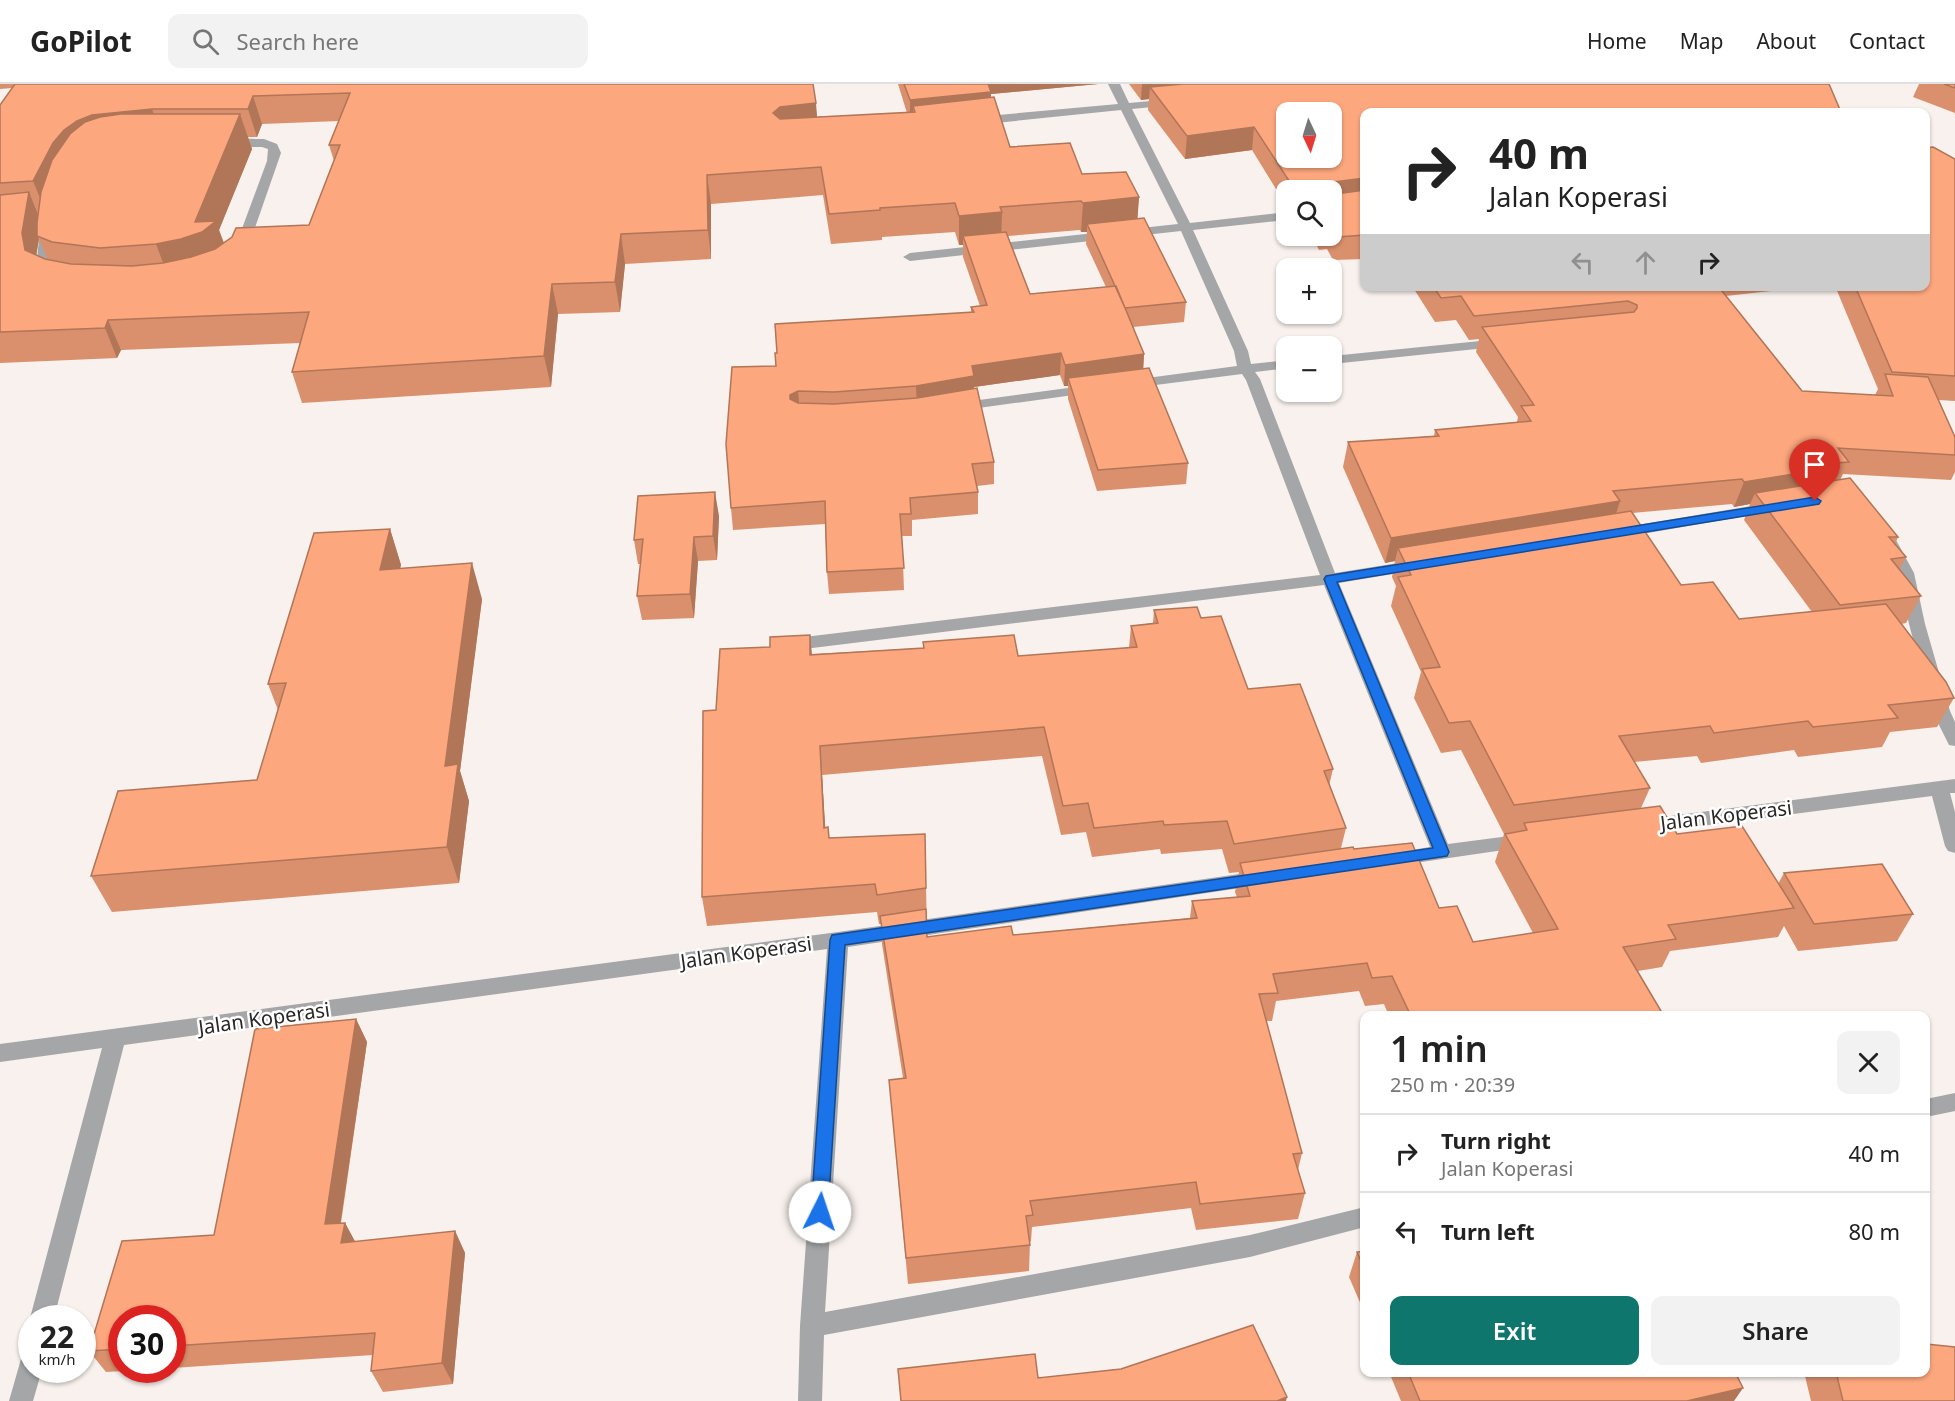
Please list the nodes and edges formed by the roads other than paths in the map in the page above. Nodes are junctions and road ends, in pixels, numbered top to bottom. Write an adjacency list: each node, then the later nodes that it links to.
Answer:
1 (1114, 84): 3 (street)
2 (1185, 100): 3 (street)
3 (1126, 106): 4 (street); 7 (street)
4 (961, 123)
5 (46, 216): 5 (street)
6 (1276, 217): 7 (street)
7 (1186, 228): 8 (street); 12 (street)
8 (910, 257)
9 (1517, 341): 10 (street)
10 (1342, 359)
11 (1276, 365): 12 (street)
12 (1245, 369): 13 (street); 18 (street)
13 (940, 410)
14 (1790, 505): 16 (street)
15 (1882, 529): 20 (street)
16 (1601, 535)
17 (1436, 562): 18 (street)
18 (1330, 579): 19 (street); 25 (street)
19 (796, 644)
20 (1955, 740)
21 (1947, 787): 22 (street, Jalan Koperasi); 24 (street)
22 (1631, 828)
23 (1548, 838): 25 (street)
24 (1955, 846)
25 (1442, 852): 26 (street)
26 (1371, 862)
27 (1276, 876): 28 (street, Jalan Koperasi)
28 (838, 940): 29 (street, Jalan Koperasi); 35 (street)
29 (115, 1039): 30 (street, Jalan Koperasi); 34 (street)
30 (0, 1053)
31 (1955, 1102): 32 (street)
32 (1930, 1107)
33 (1360, 1218): 35 (street)
34 (45, 1305)
35 (812, 1326): 38 (street)
36 (26, 1383): 37 (street)
37 (21, 1401)
38 (810, 1401)

